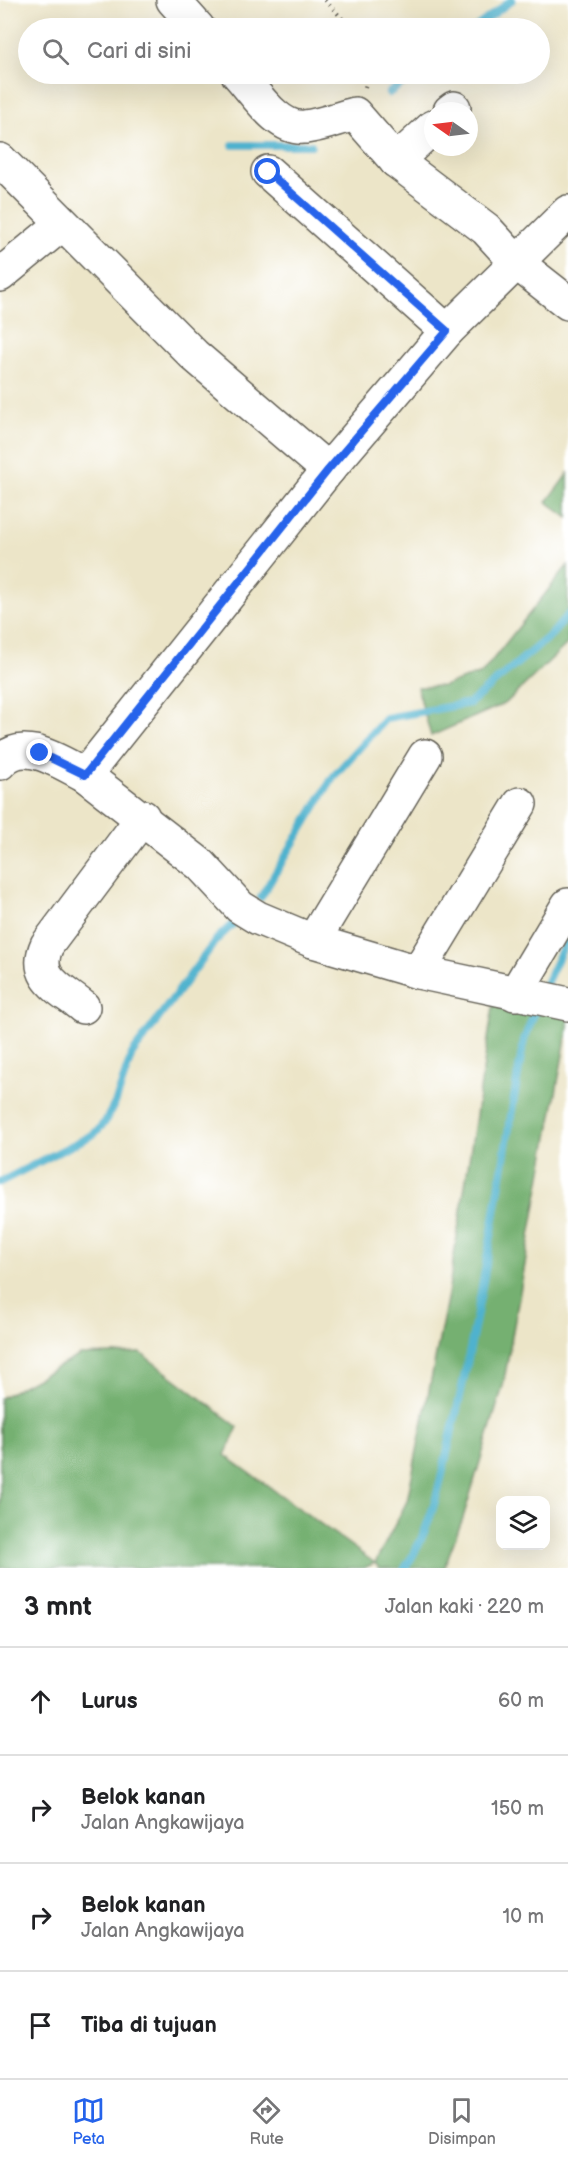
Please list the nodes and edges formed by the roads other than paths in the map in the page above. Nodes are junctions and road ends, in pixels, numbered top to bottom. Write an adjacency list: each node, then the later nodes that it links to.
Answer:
1 (172, 0): 2 (street)
2 (189, 18)
3 (247, 84): 6 (street)
4 (424, 135): 6 (street)
5 (0, 160): 9 (street)
6 (396, 161): 10 (street)
7 (268, 172): 13 (street)
8 (568, 212): 10 (street)
9 (62, 224): 11 (street); 14 (street)
10 (517, 263): 12 (street); 13 (street)
11 (0, 275)
12 (568, 303)
13 (447, 331): 14 (street)
14 (328, 470): 17 (street)
15 (425, 756): 21 (street)
16 (0, 763): 17 (street)
17 (85, 775): 19 (street)
18 (520, 804): 22 (street)
19 (143, 817): 21 (street); 25 (street)
20 (568, 905): 23 (street)
21 (313, 941): 22 (street)
22 (418, 972): 23 (street)
23 (519, 995): 24 (street)
24 (564, 1004)
25 (83, 1007)

